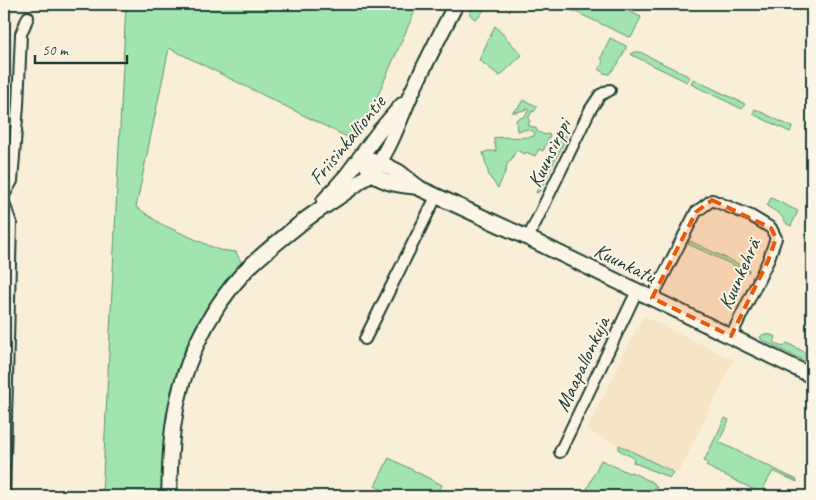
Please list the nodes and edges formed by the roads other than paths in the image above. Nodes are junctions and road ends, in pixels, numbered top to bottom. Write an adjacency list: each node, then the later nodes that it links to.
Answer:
1 (456, 4): 4 (main road, Friisinkalliontie)
2 (28, 17): 7 (street)
3 (610, 90): 11 (street, Kuunsirppi)
4 (411, 93): 5 (main road, Friisinkalliontie); 6 (main road, Friisinkalliontie)
5 (361, 157): 6 (main road, Kuunkatu); 10 (main road, Friisinkalliontie)
6 (375, 167): 8 (main road, Kuunkatu); 10 (main road, Friisinkalliontie)
7 (4, 195)
8 (438, 195): 11 (main road, Kuunkatu); 15 (street)
9 (4, 202): 18 (street)
10 (314, 213): 19 (main road, Friisinkalliontie)
11 (528, 238): 12 (main road, Kuunkatu)
12 (637, 291): 13 (main road, Kuunkatu); 17 (street, Maapallonkuja)
13 (652, 298): 14 (main road, Kuunkatu); 14 (street, Kuunkehrä)
14 (731, 336): 16 (main road, Kuunkatu)
15 (365, 339)
16 (812, 376)
17 (560, 452)
18 (4, 496)
19 (169, 496)

